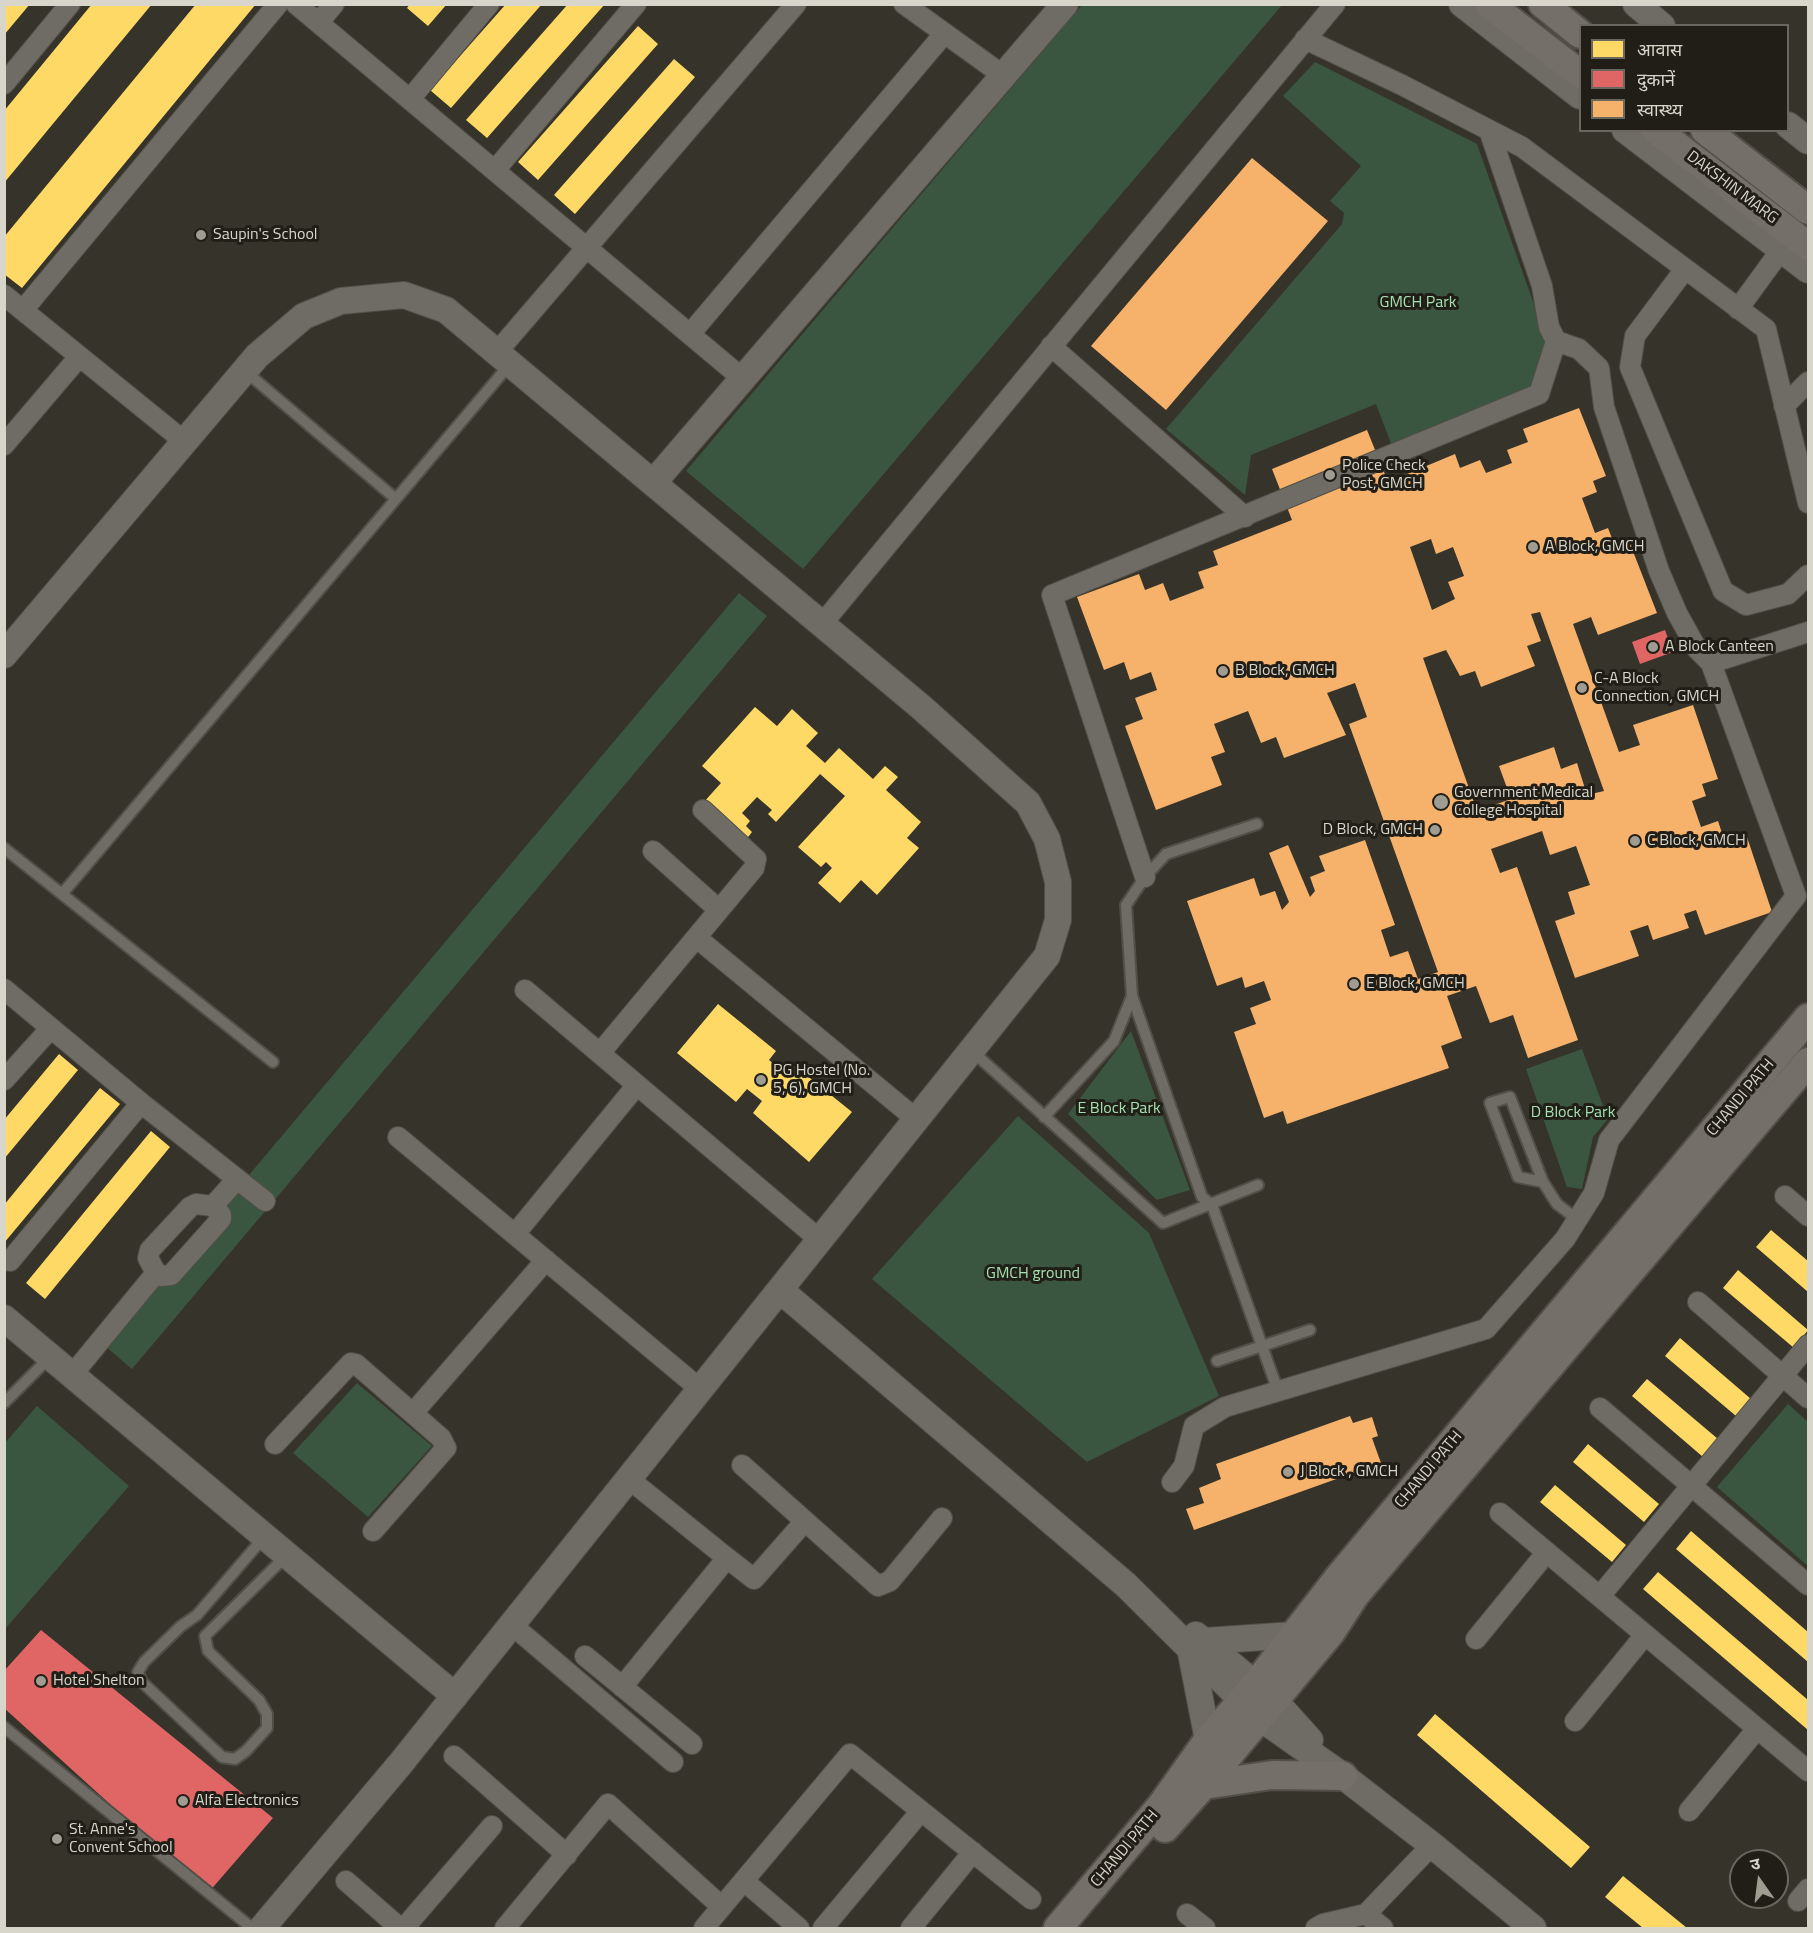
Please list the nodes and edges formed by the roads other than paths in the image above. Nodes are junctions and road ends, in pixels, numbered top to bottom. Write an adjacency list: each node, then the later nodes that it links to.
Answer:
1 (70, 4): 22 (street)
2 (278, 4): 39 (street)
3 (296, 4): 15 (street)
4 (334, 4): 15 (street)
5 (489, 4): 24 (street)
6 (636, 4): 31 (street)
7 (796, 4): 33 (street)
8 (904, 4): 18 (street)
9 (1065, 4): 21 (street)
10 (1335, 4): 19 (street)
11 (1462, 4): 23 (street)
12 (1489, 4): 20 (main road)
13 (1543, 4): 17 (main road)
14 (1636, 4): 16 (street)
15 (319, 22): 24 (street)
16 (1660, 24)
17 (1579, 32)
18 (944, 34): 21 (street); 40 (street)
19 (1305, 39): 26 (street); 42 (street)
20 (1579, 72)
21 (1004, 76): 46 (street)
22 (4, 84)
23 (1579, 94)
24 (410, 99): 31 (street)
25 (1789, 126): 30 (street)
26 (1489, 130): 35 (street); 41 (street)
27 (1628, 132): 34 (street)
28 (1658, 132): 34 (main road, DAKSHIN MARG)
29 (1709, 132): 32 (main road, DAKSHIN MARG)
30 (1809, 141)
31 (495, 170): 33 (street)
32 (1809, 210)
33 (587, 248): 40 (street); 44 (street)
34 (1795, 248): 36 (street); 38 (street)
35 (1685, 269): 38 (street); 57 (street)
36 (1809, 270)
37 (4, 295): 39 (street)
38 (1738, 309): 48 (street)
39 (23, 310): 43 (street)
40 (690, 334): 46 (street)
41 (1556, 341): 56 (street); 61 (street)
42 (1051, 346): 56 (street); 58 (street)
43 (79, 357): 50 (street); 52 (street)
44 (504, 358): 45 (street); 53 (street); 54 (lane)
45 (245, 370): 50 (street); 54 (lane)
46 (742, 378): 53 (street)
47 (1809, 382): 48 (street)
48 (1784, 406): 49 (street)
49 (1791, 432): 51 (street); 55 (street)
50 (185, 442): 60 (street)
51 (1809, 442)
52 (4, 445)
53 (654, 483): 58 (street)
54 (396, 499): 67 (lane)
55 (1809, 503)
56 (1245, 517): 66 (street)
57 (1809, 575)
58 (822, 624): 75 (street)
59 (1809, 632): 61 (street)
60 (4, 655)
61 (1711, 663): 93 (street)
62 (703, 810): 68 (street)
63 (1257, 824): 66 (lane)
64 (4, 848): 67 (lane)
65 (653, 850): 68 (street)
66 (1145, 877): 72 (lane)
67 (62, 894): 77 (lane)
68 (719, 910): 69 (street)
69 (696, 938): 76 (street); 83 (street)
70 (4, 989): 74 (street)
71 (525, 990): 76 (street)
72 (1132, 996): 82 (lane); 90 (lane)
73 (1809, 1018): 131 (main road, CHANDI PATH)
74 (51, 1028): 79 (street); 81 (street)
75 (971, 1051): 82 (lane); 83 (street)
76 (600, 1053): 80 (street)
77 (273, 1062)
78 (1809, 1062): 138 (main road, CHANDI PATH)
79 (4, 1080)
80 (637, 1085): 94 (street); 95 (street)
81 (141, 1103): 85 (street); 97 (street)
82 (1044, 1117): 90 (lane)
83 (916, 1119): 95 (street)
84 (398, 1137): 94 (street)
85 (237, 1179): 89 (street); 91 (street)
86 (1543, 1182): 86 (lane); 93 (lane)
87 (1258, 1185): 90 (lane)
88 (1785, 1196): 92 (street)
89 (265, 1201)
90 (1212, 1205): 104 (lane)
91 (213, 1206): 98 (street); 98 (street)
92 (1809, 1216)
93 (1578, 1220): 110 (street)
94 (515, 1234): 96 (street)
95 (820, 1240): 99 (street)
96 (546, 1260): 109 (street); 114 (street)
97 (10, 1261)
98 (156, 1273): 107 (street)
99 (780, 1290): 109 (street); 134 (street)
100 (1698, 1302): 108 (street)
101 (4, 1318): 105 (street)
102 (1310, 1330): 104 (lane)
103 (1809, 1345): 108 (street)
104 (1262, 1346): 106 (lane); 110 (lane)
105 (51, 1357): 107 (street); 112 (lane)
106 (1217, 1361)
107 (72, 1375): 124 (street)
108 (1783, 1376): 111 (street); 119 (street)
109 (700, 1389): 117 (street)
110 (1278, 1391): 118 (street)
111 (1809, 1398)
112 (4, 1403)
113 (1600, 1408): 119 (street)
114 (413, 1413): 115 (street); 123 (street)
115 (275, 1444)
116 (742, 1465): 122 (street)
117 (629, 1479): 127 (street); 130 (street)
118 (1172, 1482)
119 (1692, 1485): 128 (street); 129 (street)
120 (1500, 1514): 125 (street)
121 (942, 1518): 122 (street)
122 (805, 1521): 127 (street)
123 (373, 1531)
124 (265, 1536): 126 (street); 126 (lane)
125 (1547, 1552): 129 (street); 133 (street)
126 (287, 1555): 137 (street)
127 (727, 1557): 136 (street)
128 (1809, 1585)
129 (1600, 1596): 132 (street)
130 (512, 1625): 137 (street); 145 (street)
131 (1294, 1635): 134 (street); 138 (main road, CHANDI PATH)
132 (1645, 1635): 139 (street); 141 (street)
133 (1476, 1639)
134 (1197, 1644): 138 (street); 142 (street)
135 (585, 1656): 136 (street)
136 (622, 1688): 143 (street)
137 (455, 1696): 162 (street)
138 (1258, 1700): 142 (main road, CHANDI PATH); 147 (street); 148 (main road, CHANDI PATH)
139 (1575, 1721)
140 (4, 1727): 161 (lane)
141 (1757, 1729): 146 (street); 150 (street)
142 (1208, 1740): 169 (main road, CHANDI PATH)
143 (692, 1744)
144 (454, 1756): 154 (street)
145 (673, 1762)
146 (1809, 1771)
147 (1343, 1776): 148 (main road); 152 (street)
148 (1204, 1785): 170 (main road, CHANDI PATH)
149 (921, 1811): 153 (street); 156 (street); 167 (street)
150 (1689, 1811)
151 (492, 1826): 163 (street)
152 (1432, 1845): 160 (street); 174 (street)
153 (973, 1852): 157 (street); 168 (street)
154 (567, 1855): 158 (street); 164 (street)
155 (346, 1881): 163 (street)
156 (744, 1881): 158 (street); 166 (street)
157 (1030, 1899)
158 (722, 1907): 165 (street)
159 (1187, 1914): 171 (street)
160 (1366, 1914): 172 (street); 173 (street)
161 (252, 1929)
162 (262, 1929)
163 (402, 1929)
164 (505, 1929)
165 (704, 1929)
166 (799, 1929)
167 (823, 1929)
168 (911, 1929)
169 (1058, 1929)
170 (1080, 1929)
171 (1205, 1929)
172 (1316, 1929)
173 (1383, 1929)
174 (1533, 1929)

